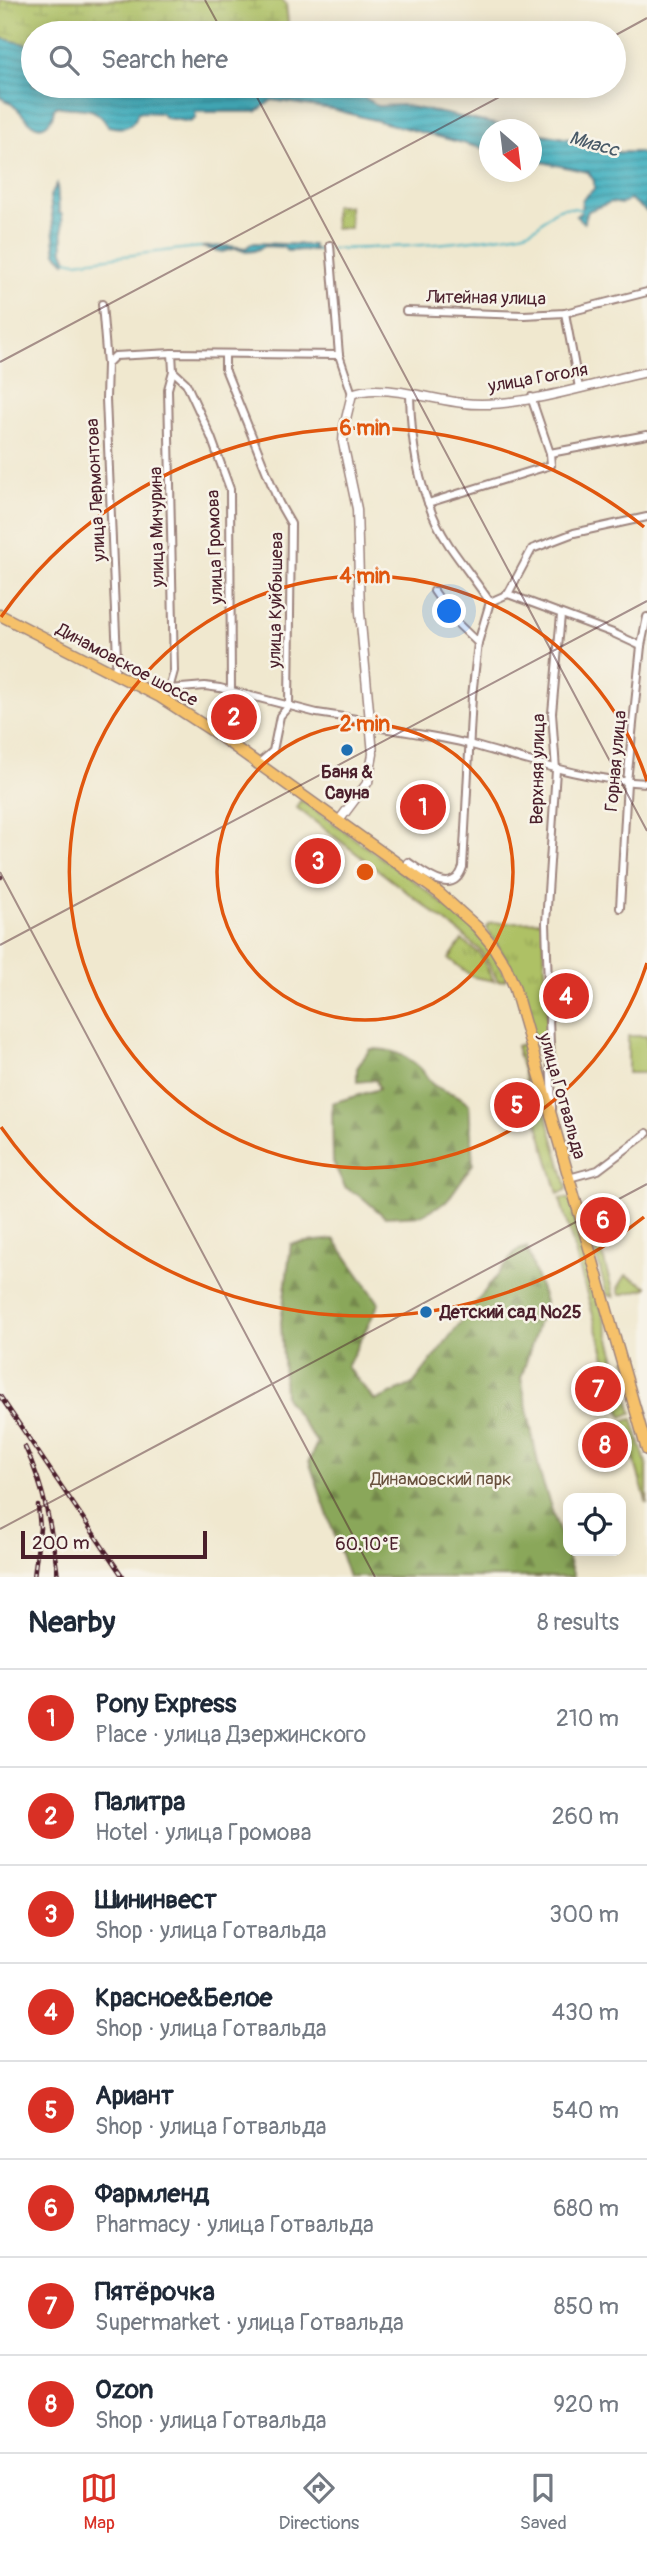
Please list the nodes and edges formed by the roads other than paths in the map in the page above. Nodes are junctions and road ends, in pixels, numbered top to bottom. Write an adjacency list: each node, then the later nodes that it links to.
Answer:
1 (330, 249): 8 (street)
2 (647, 292): 5 (street, Литейная улица)
3 (102, 304): 9 (street, улица Лермонтова)
4 (406, 311): 5 (street, Литейная улица)
5 (565, 313): 12 (street)
6 (172, 353): 7 (street); 9 (street); 10 (street, улица Мичурина)
7 (225, 354): 8 (street); 32 (street, улица Куйбышева)
8 (339, 355): 13 (street)
9 (107, 364): 28 (street, улица Лермонтова)
10 (173, 371): 29 (street, улица Мичурина); 30 (street, улица Громова)
11 (647, 372): 12 (street, улица Гоголя)
12 (579, 388): 15 (street, улица Гоголя)
13 (352, 394): 14 (street, улица Гоголя); 33 (street)
14 (410, 395): 15 (street, улица Гоголя); 18 (street)
15 (531, 397): 17 (street)
16 (647, 435): 17 (street)
17 (550, 453): 18 (street)
18 (428, 503): 22 (street)
19 (647, 517): 21 (street)
20 (434, 591): 26 (street)
21 (508, 594): 22 (street); 24 (street)
22 (490, 602): 26 (street)
23 (0, 615): 28 (main road, Динамовское шоссе)
24 (561, 615): 27 (street); 37 (street, Верхняя улица)
25 (647, 617): 27 (street, Горная улица)
26 (478, 643): 35 (street)
27 (641, 646): 38 (street, Горная улица)
28 (114, 675): 31 (main road, Динамовское шоссе)
29 (169, 689): 30 (street); 31 (street)
30 (231, 692): 32 (street); 34 (street, улица Громова)
31 (160, 697): 34 (main road, Динамовское шоссе)
32 (289, 706): 33 (street); 36 (street, улица Куйбышева)
33 (371, 726): 35 (street); 40 (street)
34 (211, 730): 36 (main road, Динамовское шоссе)
35 (469, 744): 37 (street); 41 (street)
36 (257, 765): 40 (main road, Динамовское шоссе)
37 (556, 770): 38 (street); 43 (street, Верхняя улица)
38 (627, 782): 39 (street); 42 (street, Горная улица)
39 (647, 783)
40 (338, 822): 44 (main road, улица Готвальда)
41 (408, 862)
42 (620, 908)
43 (552, 1067): 44 (street); 45 (street, Верхняя улица)
44 (539, 1070): 45 (main road, улица Готвальда)
45 (552, 1119): 47 (main road, улица Готвальда)
46 (647, 1133): 47 (street)
47 (569, 1178): 48 (main road, улица Готвальда)
48 (647, 1450)

